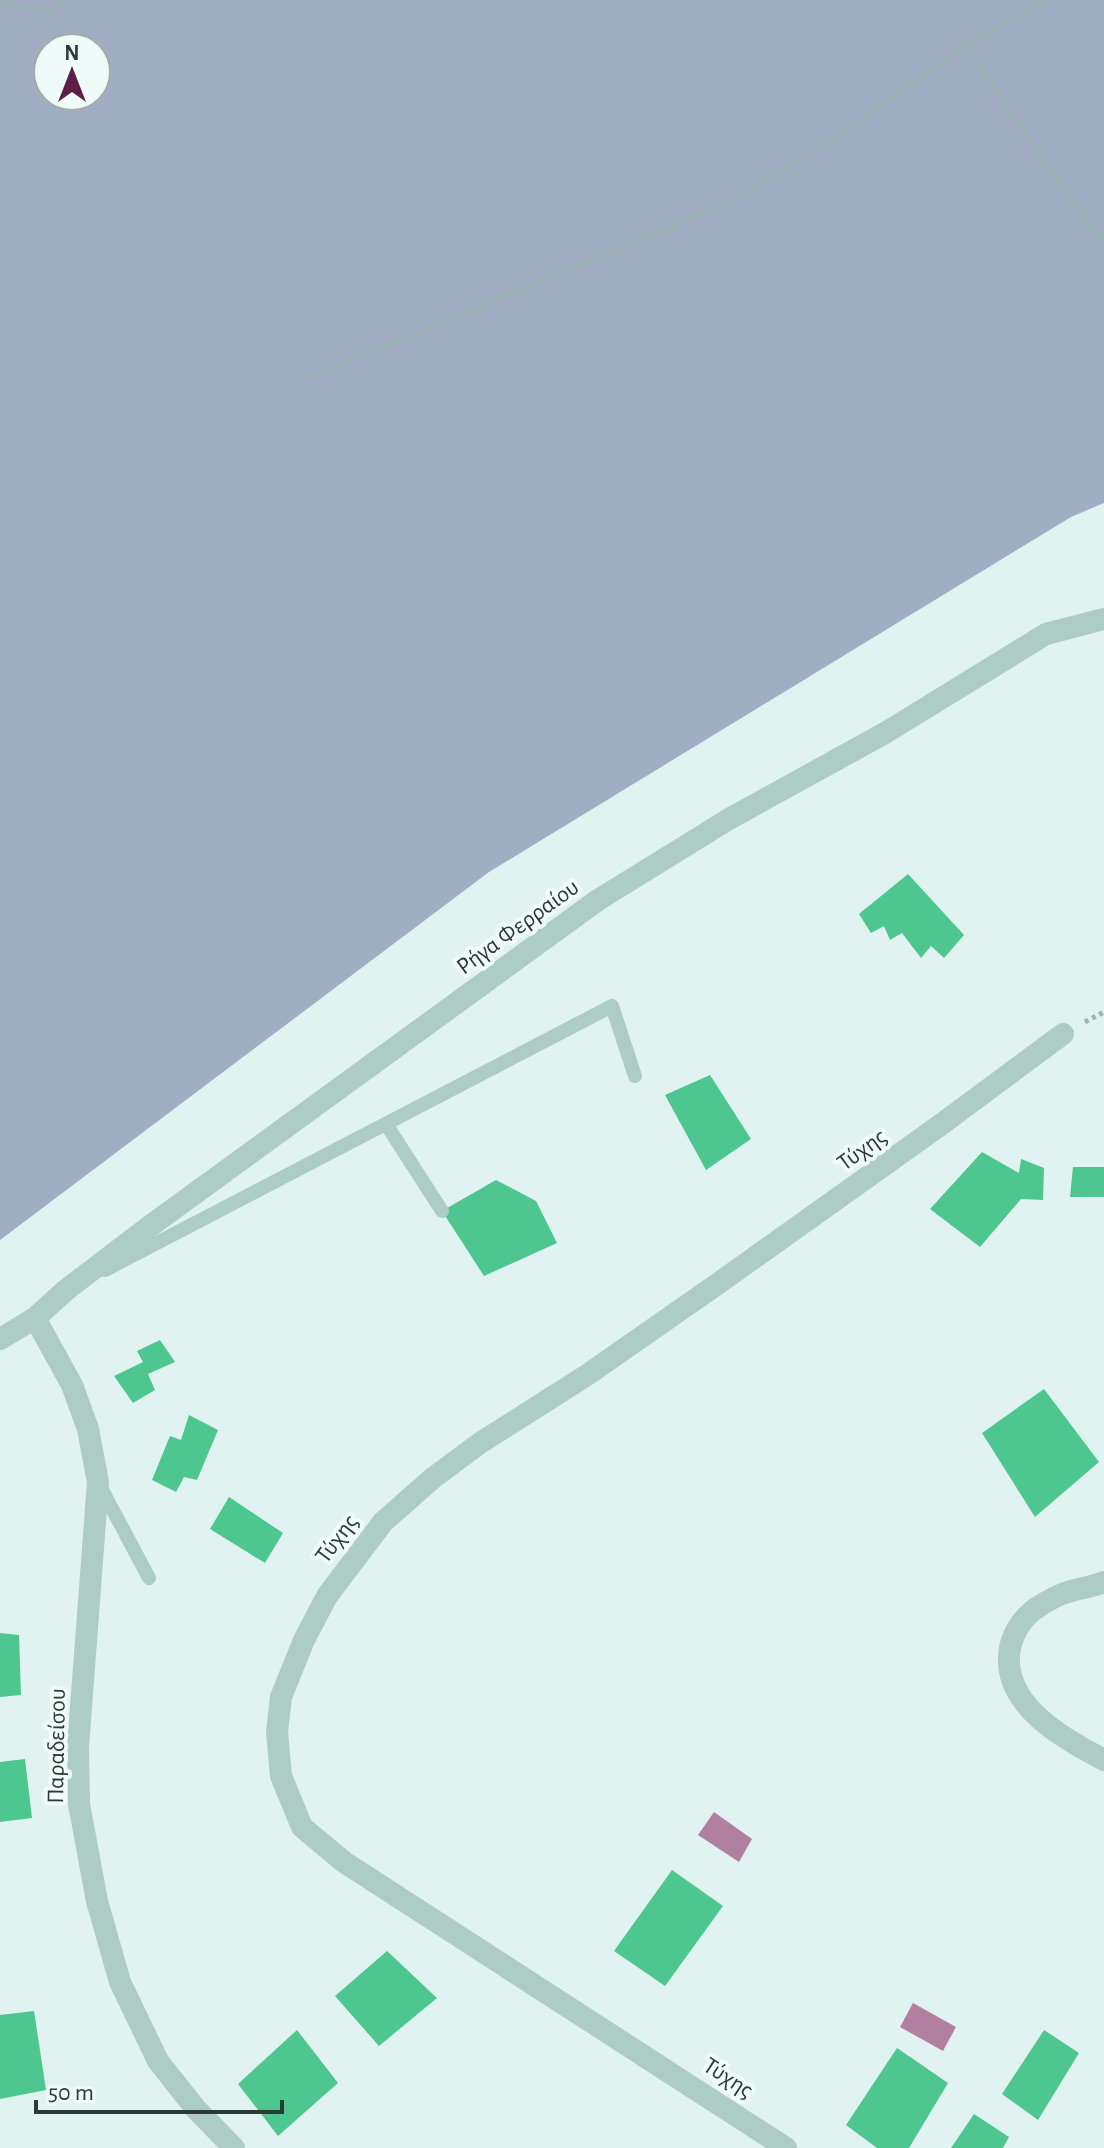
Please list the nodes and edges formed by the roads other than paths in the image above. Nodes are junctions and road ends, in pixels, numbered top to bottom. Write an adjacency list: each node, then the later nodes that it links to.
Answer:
1 (1104, 619): 6 (street, Ρήγα Φερραίου)
2 (1063, 1034): 14 (street, Τύχης)
3 (635, 1076): 4 (lane)
4 (386, 1124): 5 (lane); 6 (lane)
5 (442, 1211)
6 (66, 1290): 7 (street, Ρήγα Φερραίου)
7 (35, 1318): 8 (street, Ρήγα Φερραίου); 9 (street, Παραδείσου)
8 (0, 1339)
9 (98, 1482): 10 (lane); 13 (street, Παραδείσου)
10 (149, 1578)
11 (1102, 1584): 12 (street)
12 (1104, 1760)
13 (234, 2148)
14 (786, 2148)

